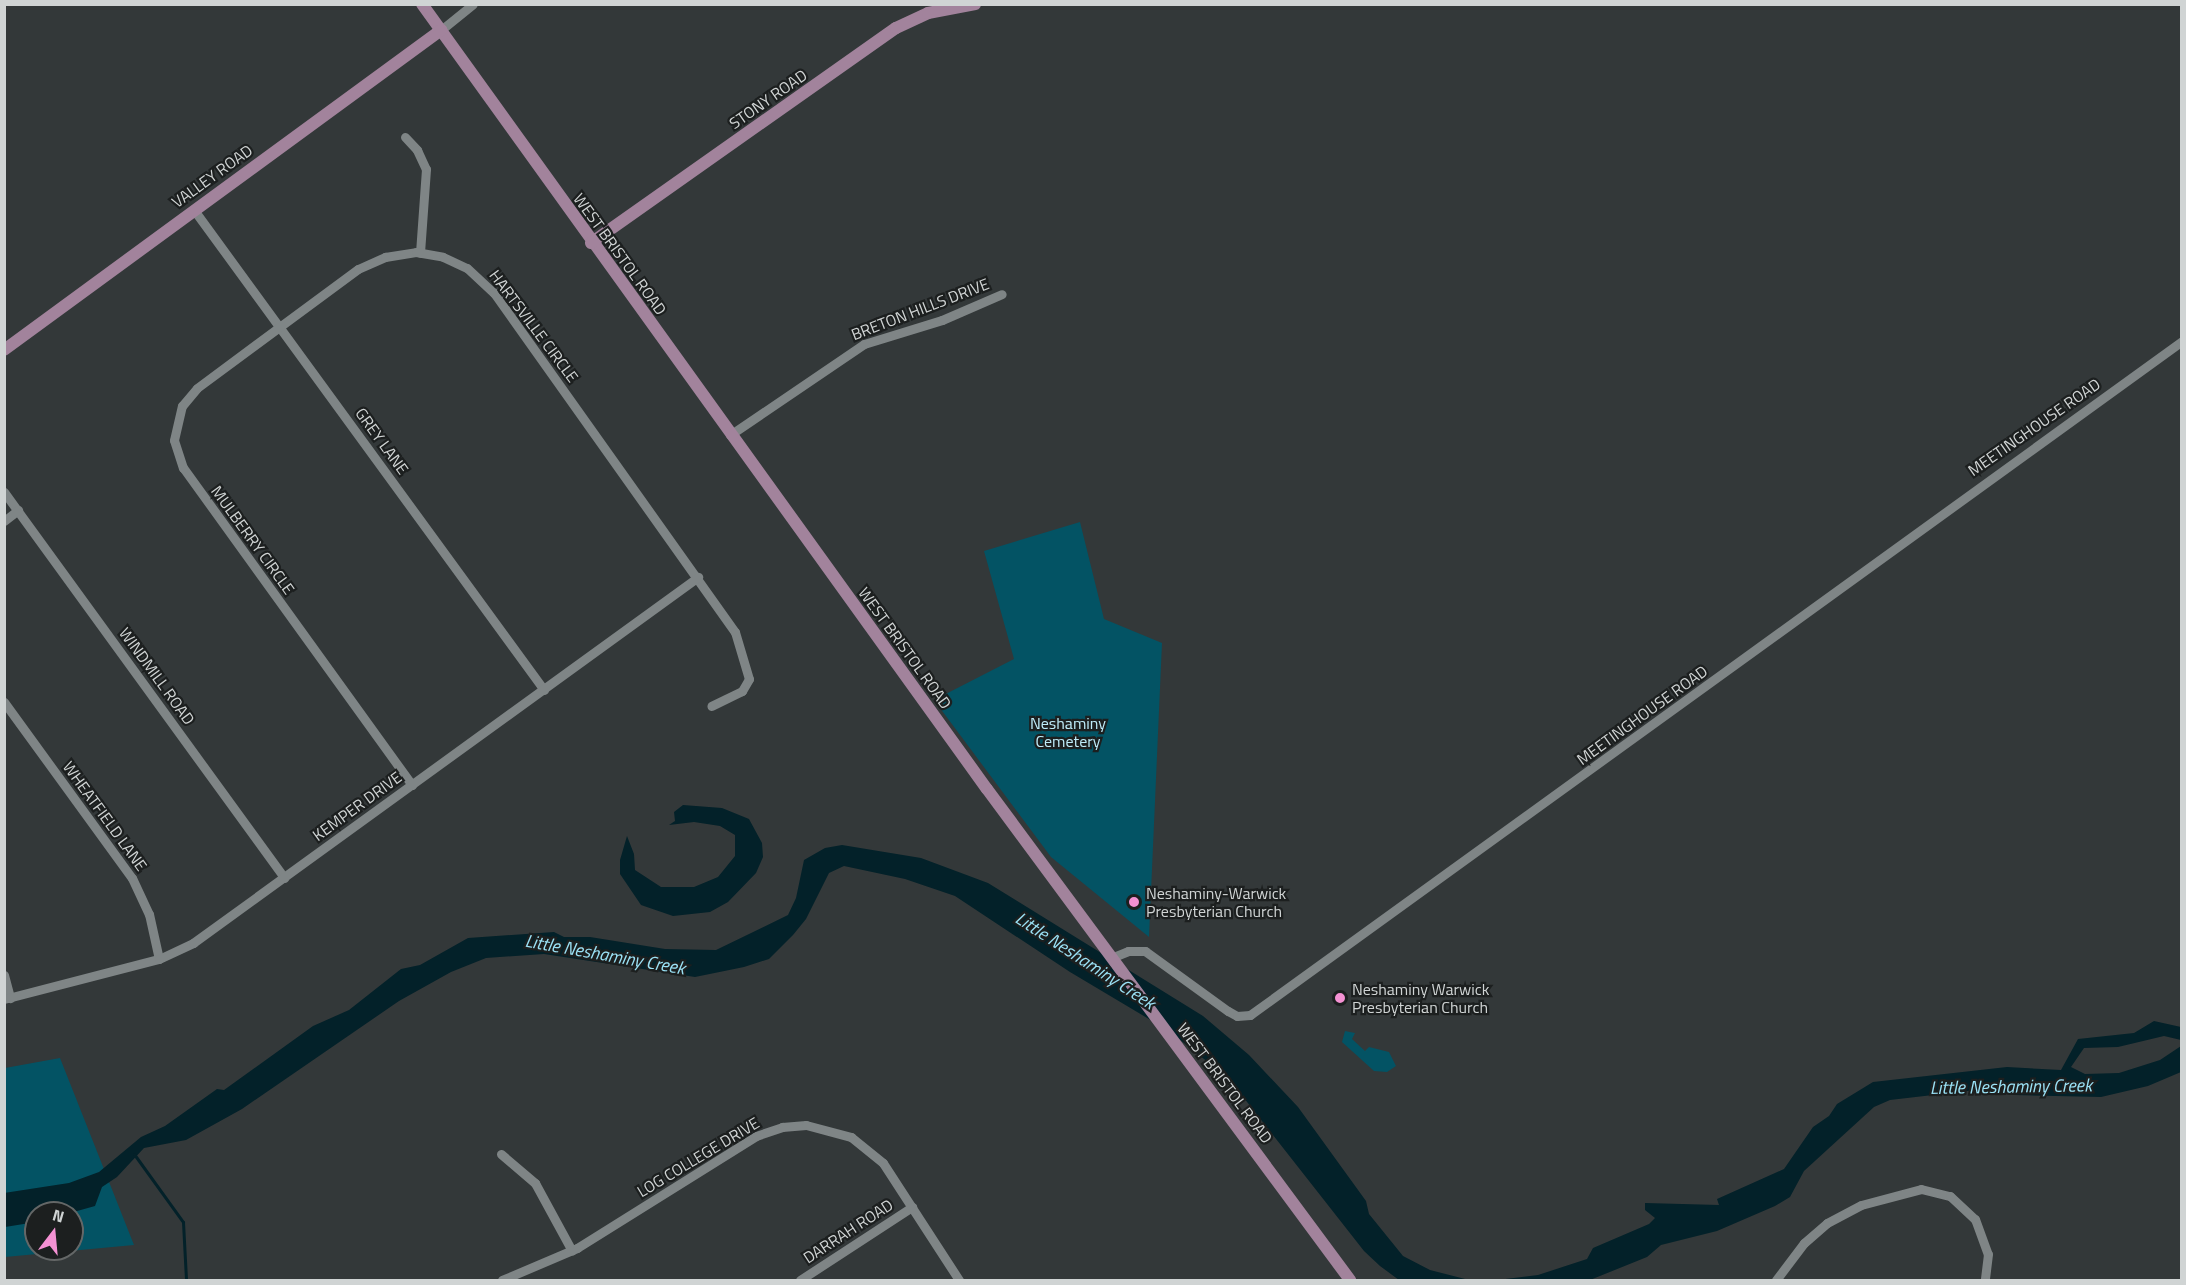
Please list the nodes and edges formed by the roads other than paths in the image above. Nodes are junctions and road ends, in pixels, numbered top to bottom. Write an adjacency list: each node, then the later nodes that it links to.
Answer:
1 (422, 4): 4 (main road, WEST BRISTOL ROAD)
2 (473, 4): 4 (street)
3 (975, 4): 7 (main road, STONY ROAD)
4 (441, 30): 6 (main road, VALLEY ROAD); 7 (main road, WEST BRISTOL ROAD)
5 (405, 137): 8 (street)
6 (194, 210): 10 (street, GREY LANE); 12 (main road, VALLEY ROAD)
7 (591, 243): 13 (main road, WEST BRISTOL ROAD)
8 (420, 253): 10 (street, HARTSVILLE CIRCLE); 17 (street, HARTSVILLE CIRCLE)
9 (1002, 294): 13 (street, BRETON HILLS DRIVE)
10 (280, 327): 18 (street, GREY LANE); 21 (street, MULBERRY CIRCLE)
11 (2181, 341): 24 (street, MEETINGHOUSE ROAD)
12 (4, 350)
13 (730, 435): 24 (main road, WEST BRISTOL ROAD)
14 (4, 492): 15 (street, WINDMILL ROAD)
15 (18, 510): 16 (street); 22 (street, WINDMILL ROAD)
16 (4, 520)
17 (698, 577): 18 (street, KEMPER DRIVE); 20 (street, HARTSVILLE CIRCLE)
18 (544, 690): 21 (street, KEMPER DRIVE)
19 (4, 702): 23 (street, WHEATFIELD LANE)
20 (711, 706)
21 (412, 785): 22 (street, KEMPER DRIVE)
22 (284, 878): 23 (street, KEMPER DRIVE)
23 (159, 959): 26 (street, KEMPER DRIVE)
24 (1111, 959): 33 (main road, WEST BRISTOL ROAD)
25 (4, 975): 26 (street)
26 (7, 998)
27 (501, 1154): 29 (street)
28 (912, 1207): 29 (street, LOG COLLEGE DRIVE); 31 (street, DARRAH ROAD); 32 (street, LOG COLLEGE DRIVE)
29 (572, 1251): 30 (street, LOG COLLEGE DRIVE)
30 (502, 1281)
31 (800, 1281)
32 (959, 1281)
33 (1350, 1281)
34 (1776, 1281): 35 (street)
35 (1984, 1281)

